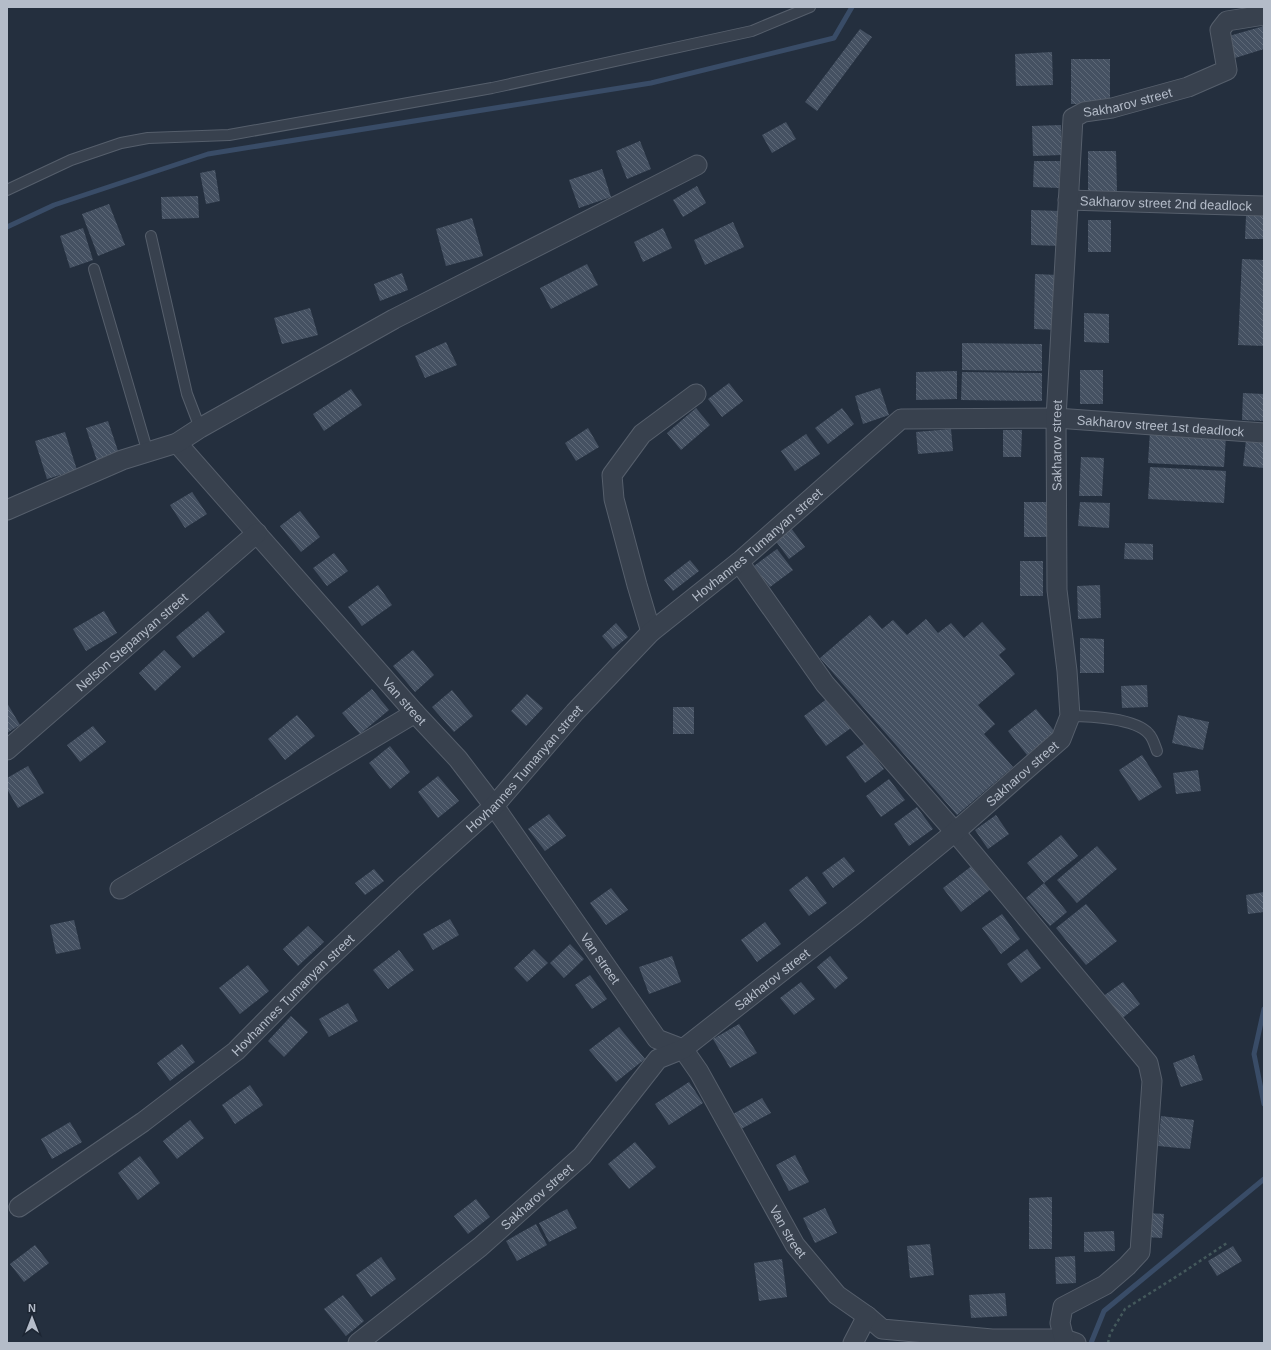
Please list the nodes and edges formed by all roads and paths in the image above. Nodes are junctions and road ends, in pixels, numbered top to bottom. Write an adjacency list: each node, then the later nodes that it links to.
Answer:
1 (810, 7): 4 (lane)
2 (1264, 15): 5 (street, Sakharov street)
3 (697, 165): 11 (street)
4 (7, 190)
5 (1068, 200): 6 (street, Sakharov street 2nd deadlock); 10 (street, Sakharov street)
6 (1264, 206)
7 (151, 236): 11 (lane)
8 (94, 269): 14 (lane)
9 (696, 394): 18 (street)
10 (1056, 418): 12 (street, Sakharov street 1st deadlock); 17 (street, Hovhannes Tumanyan street); 20 (street, Sakharov street)
11 (200, 428): 13 (street)
12 (1264, 433)
13 (177, 443): 14 (street); 16 (street, Van street)
14 (148, 453): 15 (street)
15 (7, 510)
16 (257, 533): 19 (street, Van street); 21 (street, Nelson Stepanyan street)
17 (739, 562): 18 (street, Hovhannes Tumanyan street); 24 (street)
18 (651, 632): 23 (street, Hovhannes Tumanyan street)
19 (416, 713): 23 (street, Van street); 25 (street)
20 (1070, 716): 22 (lane); 24 (street, Sakharov street)
21 (7, 750)
22 (1157, 751)
23 (494, 806): 26 (street, Van street); 27 (street, Hovhannes Tumanyan street)
24 (954, 832): 26 (street, Sakharov street); 30 (street)
25 (120, 889)
26 (682, 1049): 29 (street, Van street); 31 (street, Sakharov street)
27 (19, 1207)
28 (1227, 1243): 33 (path)
29 (867, 1316): 30 (street, Van street); 32 (street)
30 (1070, 1341)
31 (358, 1343)
32 (854, 1343)
33 (1108, 1343)

